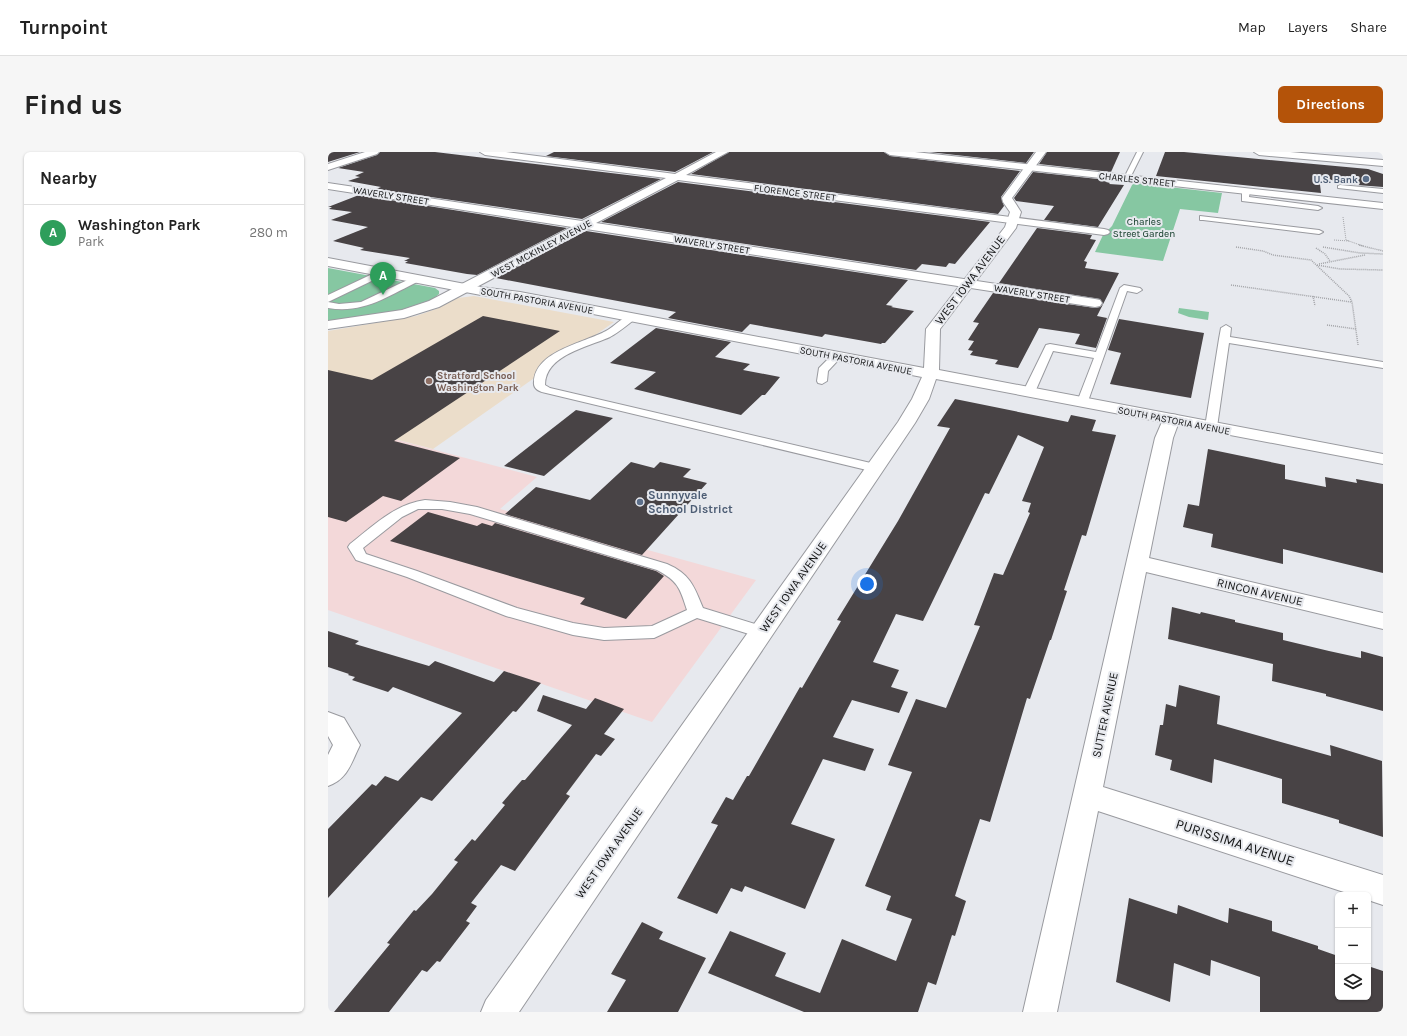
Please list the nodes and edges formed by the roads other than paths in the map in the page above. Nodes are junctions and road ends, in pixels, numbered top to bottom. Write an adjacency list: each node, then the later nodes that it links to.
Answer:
1 (374, 152): 12 (street)
2 (485, 152): 14 (street, FLORENCE STREET)
3 (723, 152): 14 (street, WEST MCKINLEY AVENUE)
4 (890, 152): 9 (street, CHARLES STREET)
5 (1041, 152): 13 (street)
6 (1140, 152): 15 (lane)
7 (1259, 152): 11 (street)
8 (1335, 152): 10 (street)
9 (908, 153): 13 (street, CHARLES STREET)
10 (1383, 157)
11 (1383, 163)
12 (328, 167)
13 (1031, 167): 15 (street, CHARLES STREET); 23 (street)
14 (677, 177): 23 (street, FLORENCE STREET); 24 (street, WEST MCKINLEY AVENUE)
15 (1127, 178): 18 (street, CHARLES STREET)
16 (328, 186): 24 (street, WAVERLY STREET)
17 (1340, 187): 19 (lane)
18 (1246, 191): 20 (street, CHARLES STREET); 21 (lane)
19 (1383, 192)
20 (1383, 206)
21 (1318, 208)
22 (1203, 218): 26 (lane)
23 (1013, 220): 25 (street, FLORENCE STREET); 30 (street, WEST IOWA AVENUE)
24 (584, 225): 30 (street, WAVERLY STREET); 31 (street, WEST MCKINLEY AVENUE)
25 (1104, 232)
26 (1319, 232)
27 (328, 262): 28 (street, SOUTH PASTORIA AVENUE)
28 (383, 272): 29 (street, SOUTH PASTORIA AVENUE); 33 (lane)
29 (416, 278): 31 (street, SOUTH PASTORIA AVENUE); 35 (lane)
30 (967, 284): 34 (street, WAVERLY STREET); 43 (street, WEST IOWA AVENUE)
31 (465, 288): 36 (street, SOUTH PASTORIA AVENUE); 37 (street, WEST MCKINLEY AVENUE)
32 (1137, 290): 41 (lane)
33 (328, 299)
34 (1095, 303)
35 (328, 305)
36 (632, 317): 40 (street, SOUTH PASTORIA AVENUE); 50 (lane)
37 (328, 325)
38 (1226, 328): 39 (lane)
39 (1224, 339): 42 (lane); 48 (lane)
40 (837, 356): 43 (street, SOUTH PASTORIA AVENUE); 44 (lane)
41 (1100, 356): 45 (lane); 46 (lane)
42 (1383, 365)
43 (930, 374): 45 (street, SOUTH PASTORIA AVENUE); 50 (street, WEST IOWA AVENUE)
44 (822, 381)
45 (1029, 392): 46 (street, SOUTH PASTORIA AVENUE)
46 (1083, 402): 47 (street, SOUTH PASTORIA AVENUE)
47 (1171, 419): 48 (street, SOUTH PASTORIA AVENUE); 51 (street, SUTTER AVENUE)
48 (1211, 427): 49 (street, SOUTH PASTORIA AVENUE)
49 (1383, 459)
50 (876, 468): 54 (street, WEST IOWA AVENUE)
51 (1138, 563): 53 (street, RINCON AVENUE); 57 (street, SUTTER AVENUE)
52 (696, 612): 52 (lane); 54 (lane)
53 (1383, 621)
54 (762, 632): 59 (street, WEST IOWA AVENUE)
55 (328, 722): 56 (street)
56 (328, 774)
57 (1088, 795): 58 (street, PURISSIMA AVENUE); 60 (street, SUTTER AVENUE)
58 (1383, 890)
59 (498, 1012)
60 (1040, 1012)

